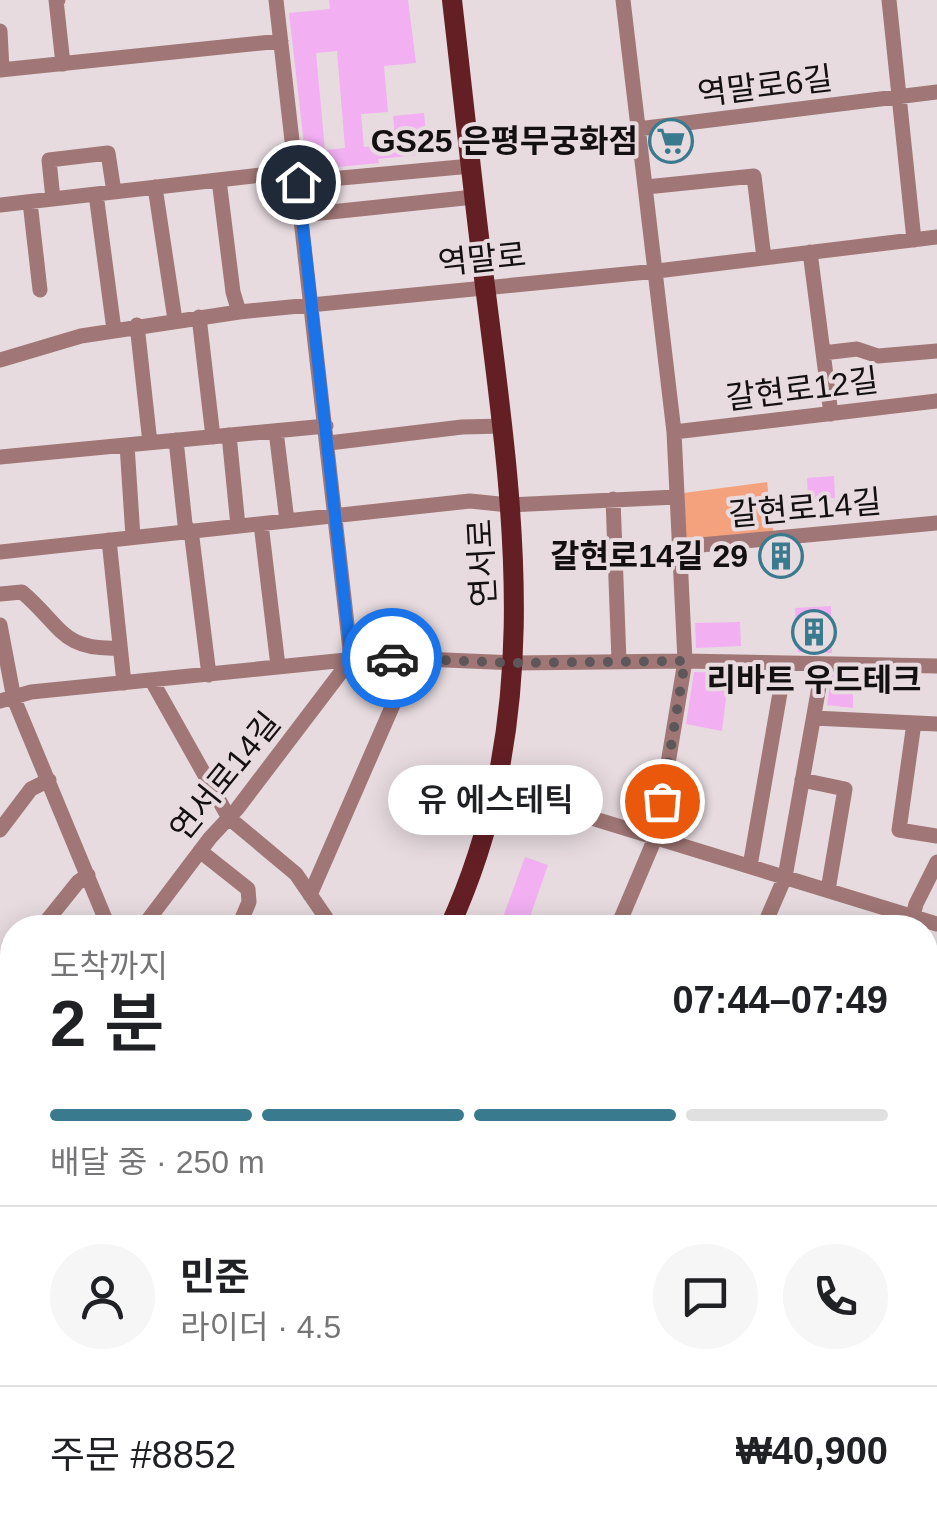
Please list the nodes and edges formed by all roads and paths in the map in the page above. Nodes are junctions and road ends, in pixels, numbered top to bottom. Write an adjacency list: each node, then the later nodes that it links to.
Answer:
1 (57, 0): 8 (street)
2 (276, 0): 7 (street)
3 (452, 0): 13 (main road, 연서로)
4 (623, 0): 12 (street)
5 (888, 0): 11 (street)
6 (0, 30): 9 (street)
7 (281, 41): 8 (street); 14 (street)
8 (63, 64): 9 (street)
9 (1, 70)
10 (937, 92): 11 (street, 역말로6길)
11 (899, 97): 12 (street, 역말로6길); 26 (street)
12 (638, 129): 16 (street)
13 (471, 166): 14 (street); 20 (main road, 연서로)
14 (297, 177): 15 (street); 24 (street)
15 (219, 180): 17 (street); 33 (street)
16 (646, 186): 28 (street); 29 (street)
17 (155, 187): 18 (street); 35 (street)
18 (114, 192): 19 (street); 21 (street)
19 (96, 194): 21 (street); 37 (street)
20 (474, 197): 24 (street); 30 (main road, 연서로)
21 (53, 199): 22 (street)
22 (30, 202): 23 (street); 31 (street)
23 (0, 205)
24 (302, 214): 32 (street)
25 (937, 237): 26 (street, 역말로)
26 (914, 240): 27 (street, 역말로)
27 (810, 252): 28 (street, 역말로); 39 (street)
28 (764, 258): 29 (street, 역말로)
29 (657, 271): 30 (street, 역말로); 46 (street)
30 (485, 286): 32 (street, 역말로); 44 (main road, 연서로)
31 (40, 290)
32 (312, 304): 33 (street, 역말로); 43 (street)
33 (239, 312): 34 (street, 역말로)
34 (198, 317): 35 (street, 역말로); 47 (street)
35 (176, 320): 36 (street, 역말로)
36 (137, 325): 37 (street, 역말로); 49 (street)
37 (114, 330): 40 (street, 역말로)
38 (937, 351): 39 (street)
39 (822, 353): 42 (street)
40 (0, 360)
41 (937, 401): 42 (street, 갈현로12길)
42 (831, 414): 46 (street, 갈현로12길)
43 (326, 426): 45 (street); 50 (street)
44 (503, 426): 50 (street); 55 (main road, 연서로)
45 (276, 430): 47 (street); 57 (street)
46 (674, 432): 53 (street)
47 (221, 436): 48 (street); 60 (street)
48 (176, 440): 49 (street); 61 (street)
49 (150, 443): 51 (street)
50 (328, 444): 56 (street)
51 (127, 445): 52 (street); 62 (street)
52 (0, 457)
53 (676, 497): 54 (street); 64 (street)
54 (613, 499): 55 (street); 71 (street)
55 (509, 505): 56 (street); 73 (main road, 연서로)
56 (337, 516): 57 (street); 70 (street)
57 (286, 521): 58 (street)
58 (261, 524): 60 (street); 76 (street)
59 (937, 524): 64 (street, 갈현로14길)
60 (238, 526): 61 (street)
61 (188, 531): 62 (street); 78 (street)
62 (134, 537): 63 (street)
63 (109, 540): 65 (street); 68 (street)
64 (679, 547): 72 (street)
65 (0, 552)
66 (0, 594): 68 (street)
67 (0, 625): 81 (street)
68 (120, 648): 80 (street)
69 (413, 658): 70 (street); 73 (street); 98 (street)
70 (351, 659): 76 (street); 88 (street, 연서로14길)
71 (618, 661): 72 (street); 73 (street)
72 (685, 661): 74 (street); 90 (street)
73 (514, 663): 87 (main road, 연서로)
74 (784, 664): 75 (street); 94 (street)
75 (820, 664): 77 (street); 82 (street)
76 (278, 666): 78 (street)
77 (937, 666)
78 (209, 674): 79 (street)
79 (152, 681): 80 (street); 88 (street)
80 (124, 684): 81 (street)
81 (7, 700): 85 (street)
82 (814, 718): 83 (street); 86 (street)
83 (914, 723): 84 (street); 91 (street)
84 (937, 724)
85 (49, 780): 89 (street); 95 (street)
86 (802, 780): 96 (street); 97 (street)
87 (497, 789): 90 (street); 104 (main road, 연서로)
88 (229, 818): 92 (street, 연서로14길); 98 (street)
89 (0, 830)
90 (656, 836): 94 (street); 105 (street)
91 (937, 836)
92 (200, 851): 101 (street, 연서로14길); 102 (street)
93 (937, 862): 108 (street)
94 (750, 866): 96 (street)
95 (88, 875): 99 (street); 100 (street)
96 (785, 878): 97 (street); 106 (street)
97 (828, 890): 107 (street)
98 (310, 895): 103 (street)
99 (51, 915)
100 (104, 915)
101 (152, 915)
102 (244, 915)
103 (324, 915)
104 (456, 915)
105 (623, 915)
106 (769, 915)
107 (894, 915)
108 (914, 915)

